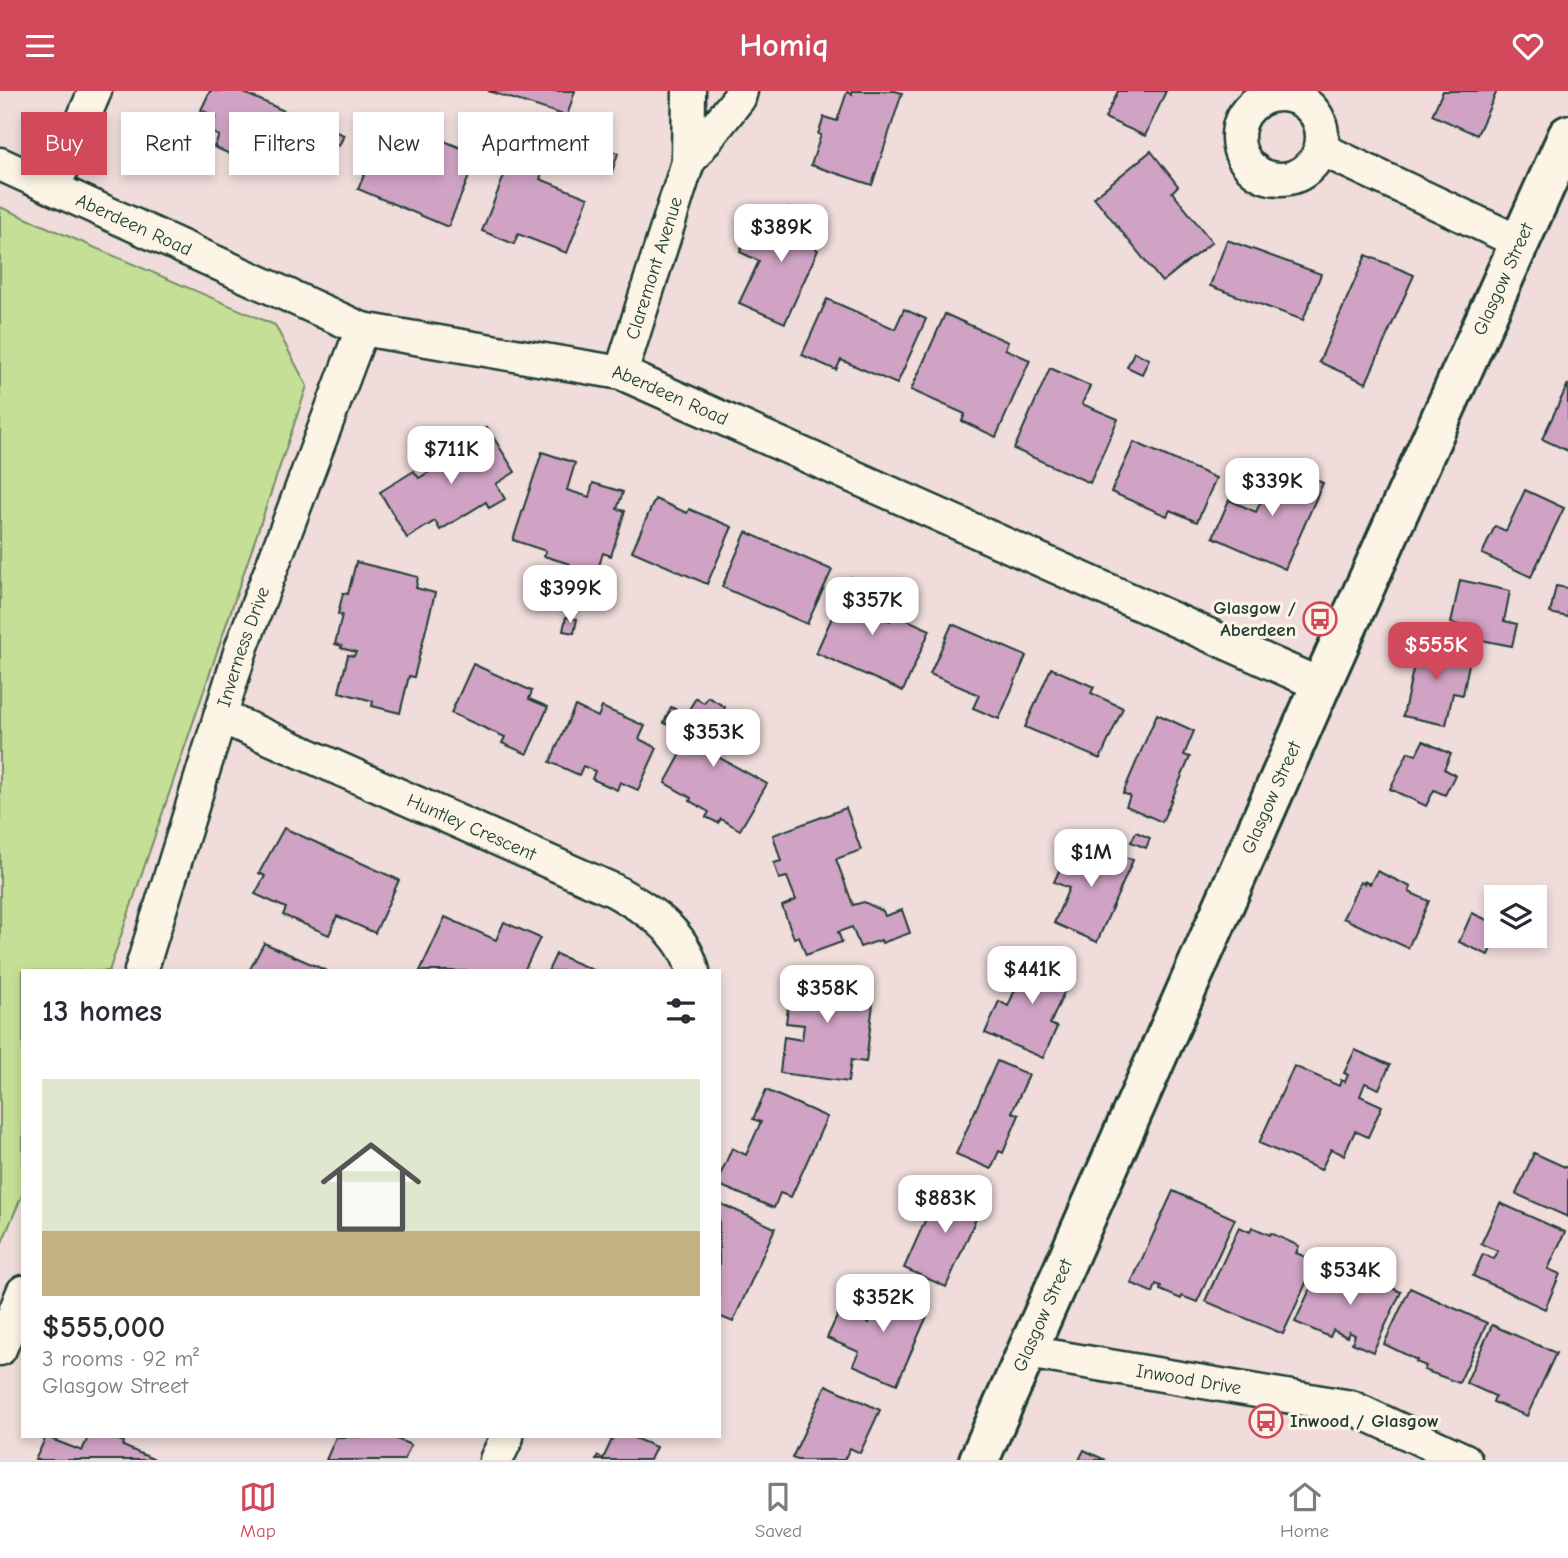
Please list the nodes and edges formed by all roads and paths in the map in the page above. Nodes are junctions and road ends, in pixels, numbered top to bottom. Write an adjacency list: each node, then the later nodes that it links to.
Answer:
1 (95, 91): 8 (street)
2 (689, 91): 6 (street, Claremont Avenue)
3 (741, 91): 6 (street, Claremont Avenue)
4 (1568, 135): 9 (street, Glasgow Street)
5 (1321, 149): 9 (street)
6 (688, 162): 11 (street, Claremont Avenue)
7 (0, 164): 8 (street, Aberdeen Road)
8 (54, 187): 10 (street, Aberdeen Road)
9 (1519, 242): 12 (street, Glasgow Street)
10 (362, 328): 11 (street, Aberdeen Road); 13 (street, Inverness Drive)
11 (621, 373): 12 (street, Aberdeen Road)
12 (1321, 685): 18 (street, Glasgow Street)
13 (220, 716): 14 (street, Inverness Drive); 15 (street, Huntley Crescent)
14 (142, 969)
15 (692, 969)
16 (21, 1297): 17 (street)
17 (0, 1349)
18 (1027, 1352): 21 (street, Glasgow Street); 22 (street, Inwood Drive)
19 (507, 1438): 20 (street)
20 (496, 1460)
21 (979, 1460)
22 (1465, 1460)

